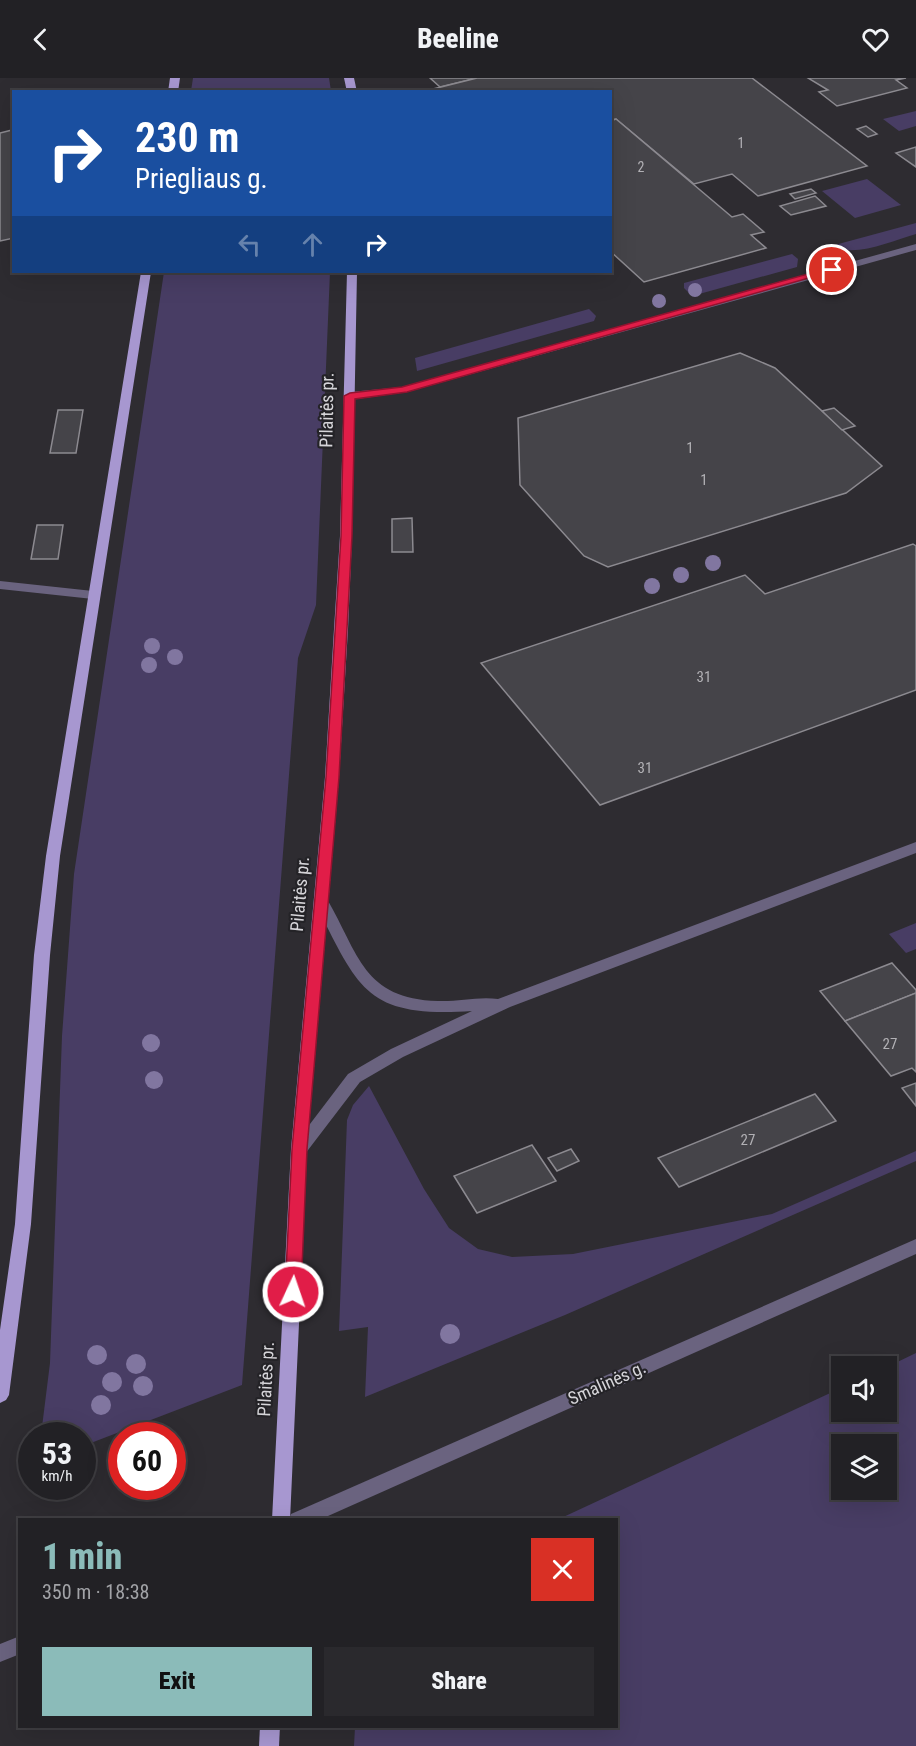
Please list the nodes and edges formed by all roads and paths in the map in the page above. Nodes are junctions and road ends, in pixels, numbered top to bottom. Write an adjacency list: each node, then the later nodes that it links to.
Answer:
1 (916, 247): 4 (street)
2 (146, 273): 6 (main road)
3 (352, 273): 4 (main road, Pilaitės pr.)
4 (350, 396): 8 (main road, Pilaitės pr.)
5 (0, 585): 6 (street)
6 (93, 595): 12 (main road)
7 (916, 847): 9 (street)
8 (322, 903): 9 (street); 10 (main road, Pilaitės pr.)
9 (504, 1003): 10 (street)
10 (299, 1149): 13 (main road, Pilaitės pr.)
11 (916, 1246): 14 (street, Smalinės g.)
12 (0, 1395)
13 (281, 1518)
14 (303, 1518)
15 (18, 1646): 16 (street)
16 (0, 1653)
17 (270, 1728): 18 (main road)
18 (269, 1746)

